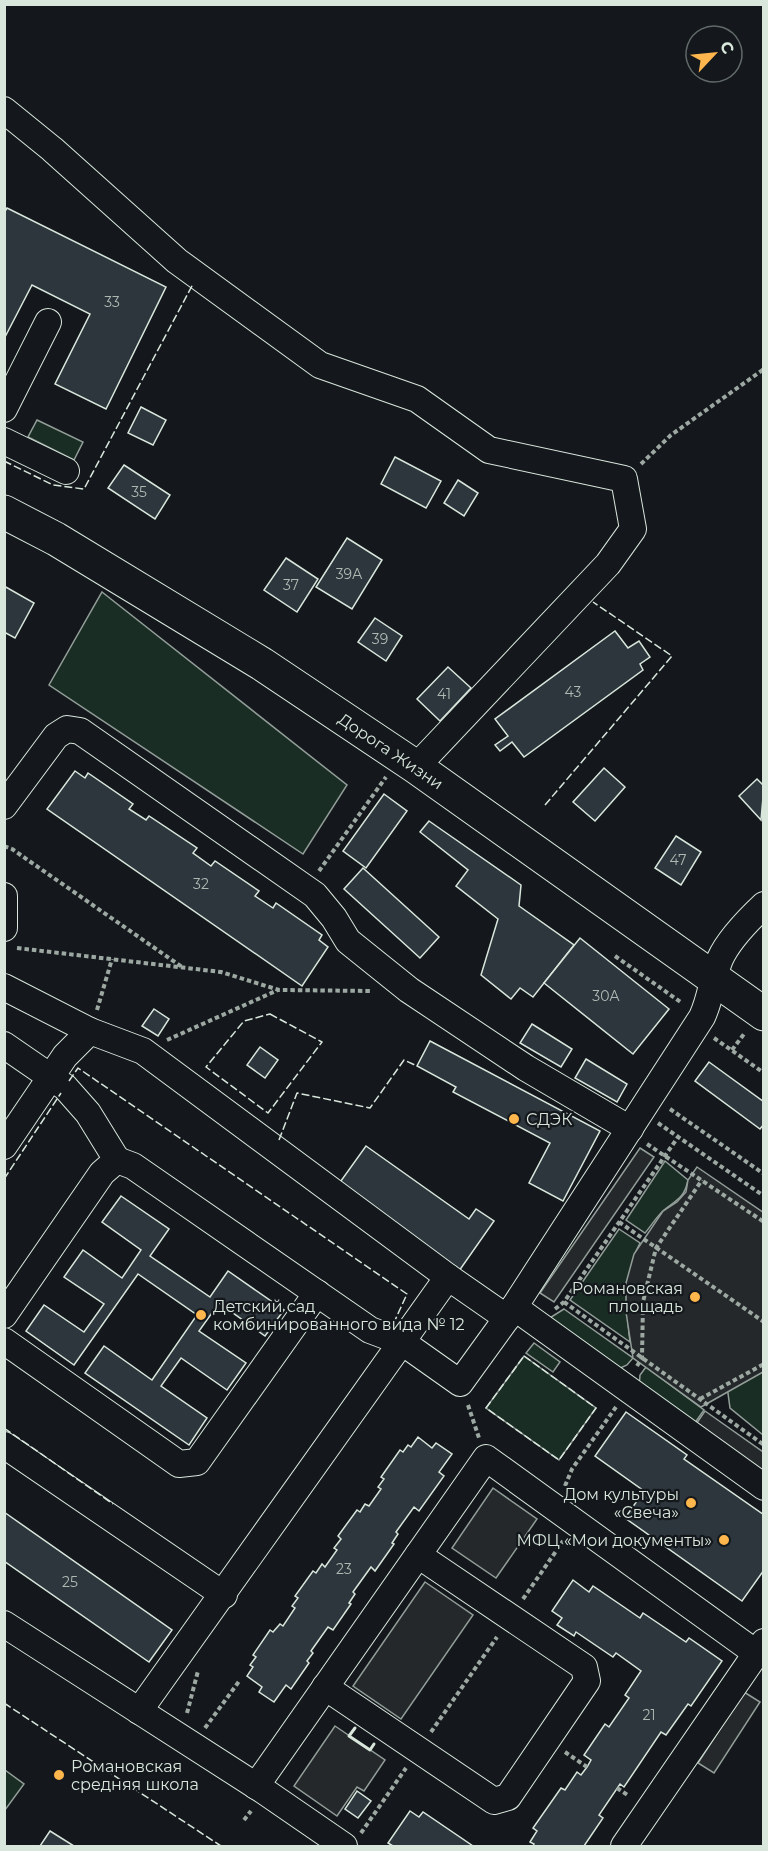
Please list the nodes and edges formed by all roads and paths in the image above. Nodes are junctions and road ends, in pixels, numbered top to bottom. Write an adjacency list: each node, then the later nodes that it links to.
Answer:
1 (4, 110): 7 (street)
2 (48, 322): 4 (street)
3 (764, 369): 7 (path)
4 (4, 409)
5 (4, 441): 6 (street)
6 (66, 471)
7 (624, 479): 9 (street)
8 (4, 512): 9 (main road, Дорога Жизни)
9 (408, 762): 12 (path); 19 (main road, Дорога Жизни)
10 (4, 806): 22 (street)
11 (4, 846): 18 (path)
12 (321, 869)
13 (4, 896): 15 (street)
14 (764, 904): 19 (street)
15 (10, 938): 17 (path)
16 (615, 956): 23 (path)
17 (112, 959): 18 (path); 25 (path)
18 (183, 968): 21 (path)
19 (715, 979): 24 (main road, Дорога Жизни); 34 (street)
20 (4, 987): 25 (street)
21 (279, 990): 22 (path); 29 (path)
22 (409, 990): 34 (street)
23 (684, 1005)
24 (755, 1022): 28 (path)
25 (90, 1031): 29 (street); 33 (street)
26 (711, 1035): 28 (path)
27 (4, 1045): 33 (street)
28 (732, 1050): 30 (path)
29 (143, 1051): 45 (street)
30 (755, 1067): 31 (path); 32 (path)
31 (764, 1068)
32 (764, 1073)
33 (50, 1077): 36 (street); 38 (street)
34 (637, 1117): 35 (path); 37 (path); 39 (path); 48 (street)
35 (678, 1137): 37 (path); 41 (path)
36 (4, 1146)
37 (666, 1155): 40 (path); 42 (path)
38 (117, 1160): 46 (street); 49 (street)
39 (764, 1174)
40 (702, 1180): 43 (path); 44 (path)
41 (764, 1196)
42 (619, 1222): 44 (path); 47 (path)
43 (764, 1222)
44 (656, 1248): 50 (path); 54 (path)
45 (448, 1277): 48 (street); 53 (street)
46 (317, 1293): 52 (street); 53 (street)
47 (564, 1302): 51 (path); 54 (path)
48 (511, 1313): 51 (street); 56 (street)
49 (4, 1315)
50 (764, 1322)
51 (537, 1324): 57 (street)
52 (4, 1341)
53 (402, 1342): 56 (street); 66 (street)
54 (642, 1358): 58 (path)
55 (764, 1364): 58 (path)
56 (460, 1383): 61 (path)
57 (629, 1390): 62 (street); 63 (path)
58 (700, 1399): 60 (path)
59 (4, 1445): 66 (street)
60 (764, 1445)
61 (486, 1458): 63 (street); 65 (street)
62 (764, 1486)
63 (552, 1506): 64 (street)
64 (576, 1523): 67 (path); 69 (street)
65 (418, 1555): 67 (street); 71 (street)
66 (224, 1595): 72 (street)
67 (511, 1617): 74 (path); 74 (street)
68 (4, 1624): 72 (street)
69 (757, 1660): 77 (street)
70 (240, 1680): 73 (path)
71 (325, 1687): 74 (street); 75 (street)
72 (140, 1711): 73 (street)
73 (192, 1745): 75 (street)
74 (418, 1750): 76 (path)
75 (256, 1786): 76 (street)
76 (350, 1843)
77 (624, 1846)

